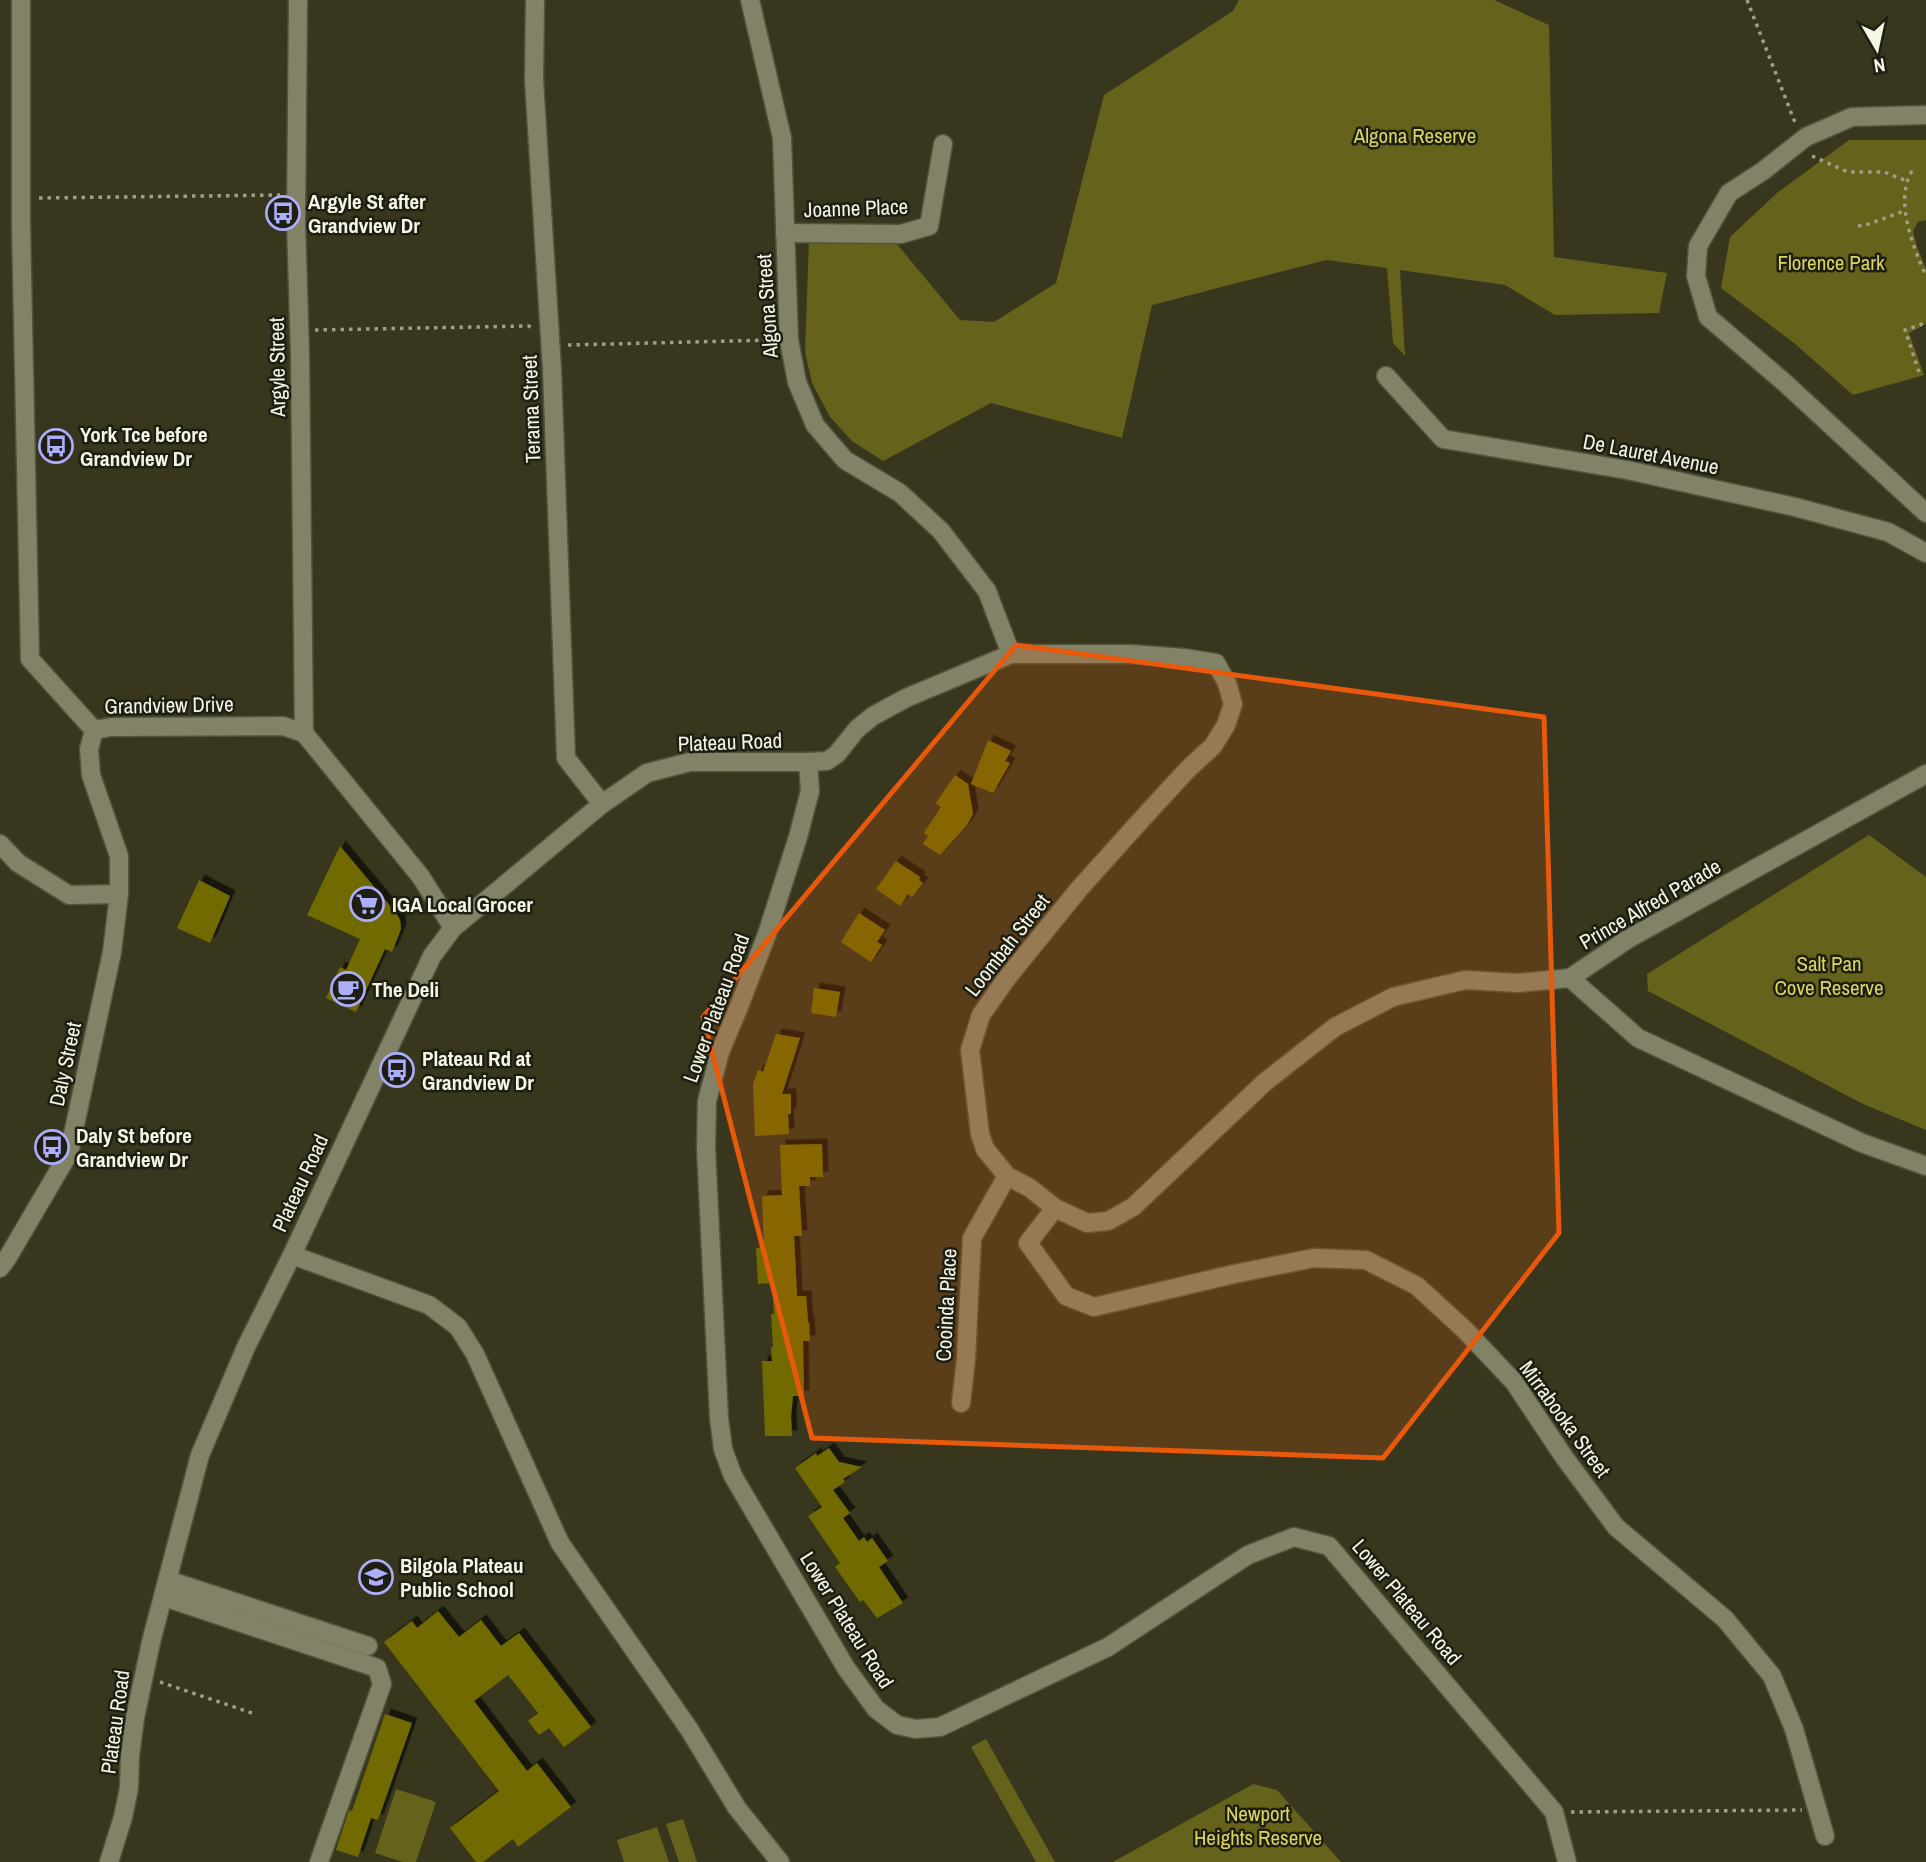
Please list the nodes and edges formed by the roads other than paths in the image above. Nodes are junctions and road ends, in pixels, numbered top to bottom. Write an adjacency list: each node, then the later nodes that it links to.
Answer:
1 (21, 0): 12 (street)
2 (298, 0): 13 (street, Argyle Street)
3 (535, 0): 16 (street, Terama Street)
4 (750, 0): 7 (street, Algona Street)
5 (1926, 116): 9 (street)
6 (943, 144): 7 (street, Joanne Place)
7 (785, 233): 11 (street, Algona Street)
8 (1386, 376): 10 (street, De Lauret Avenue)
9 (1926, 513)
10 (1926, 553)
11 (1011, 653): 14 (street, Loombah Street); 22 (street, Loombah Street)
12 (94, 730): 13 (street, Grandview Drive); 18 (street, Grandview Drive)
13 (304, 733): 19 (street)
14 (808, 762): 16 (street, Plateau Road); 33 (street, Lower Plateau Road)
15 (1926, 774): 20 (street, Prince Alfred Parade)
16 (602, 804): 19 (street, Plateau Road)
17 (0, 844): 18 (street)
18 (119, 894): 25 (street, Daly Street)
19 (453, 928): 24 (street, Plateau Road)
20 (1570, 978): 21 (street, Prince Alfred Parade); 23 (street, Loombah Street)
21 (1926, 1166)
22 (1007, 1177): 23 (street, Loombah Street); 26 (street, Cooinda Place)
23 (1055, 1208): 29 (street, Mirrabooka Street)
24 (292, 1255): 27 (street, Plateau Road); 32 (street)
25 (0, 1268)
26 (961, 1403)
27 (166, 1588): 28 (street); 30 (street, Plateau Road); 31 (street)
28 (368, 1646)
29 (1825, 1836)
30 (109, 1862)
31 (319, 1862)
32 (780, 1862)
33 (1567, 1862)

